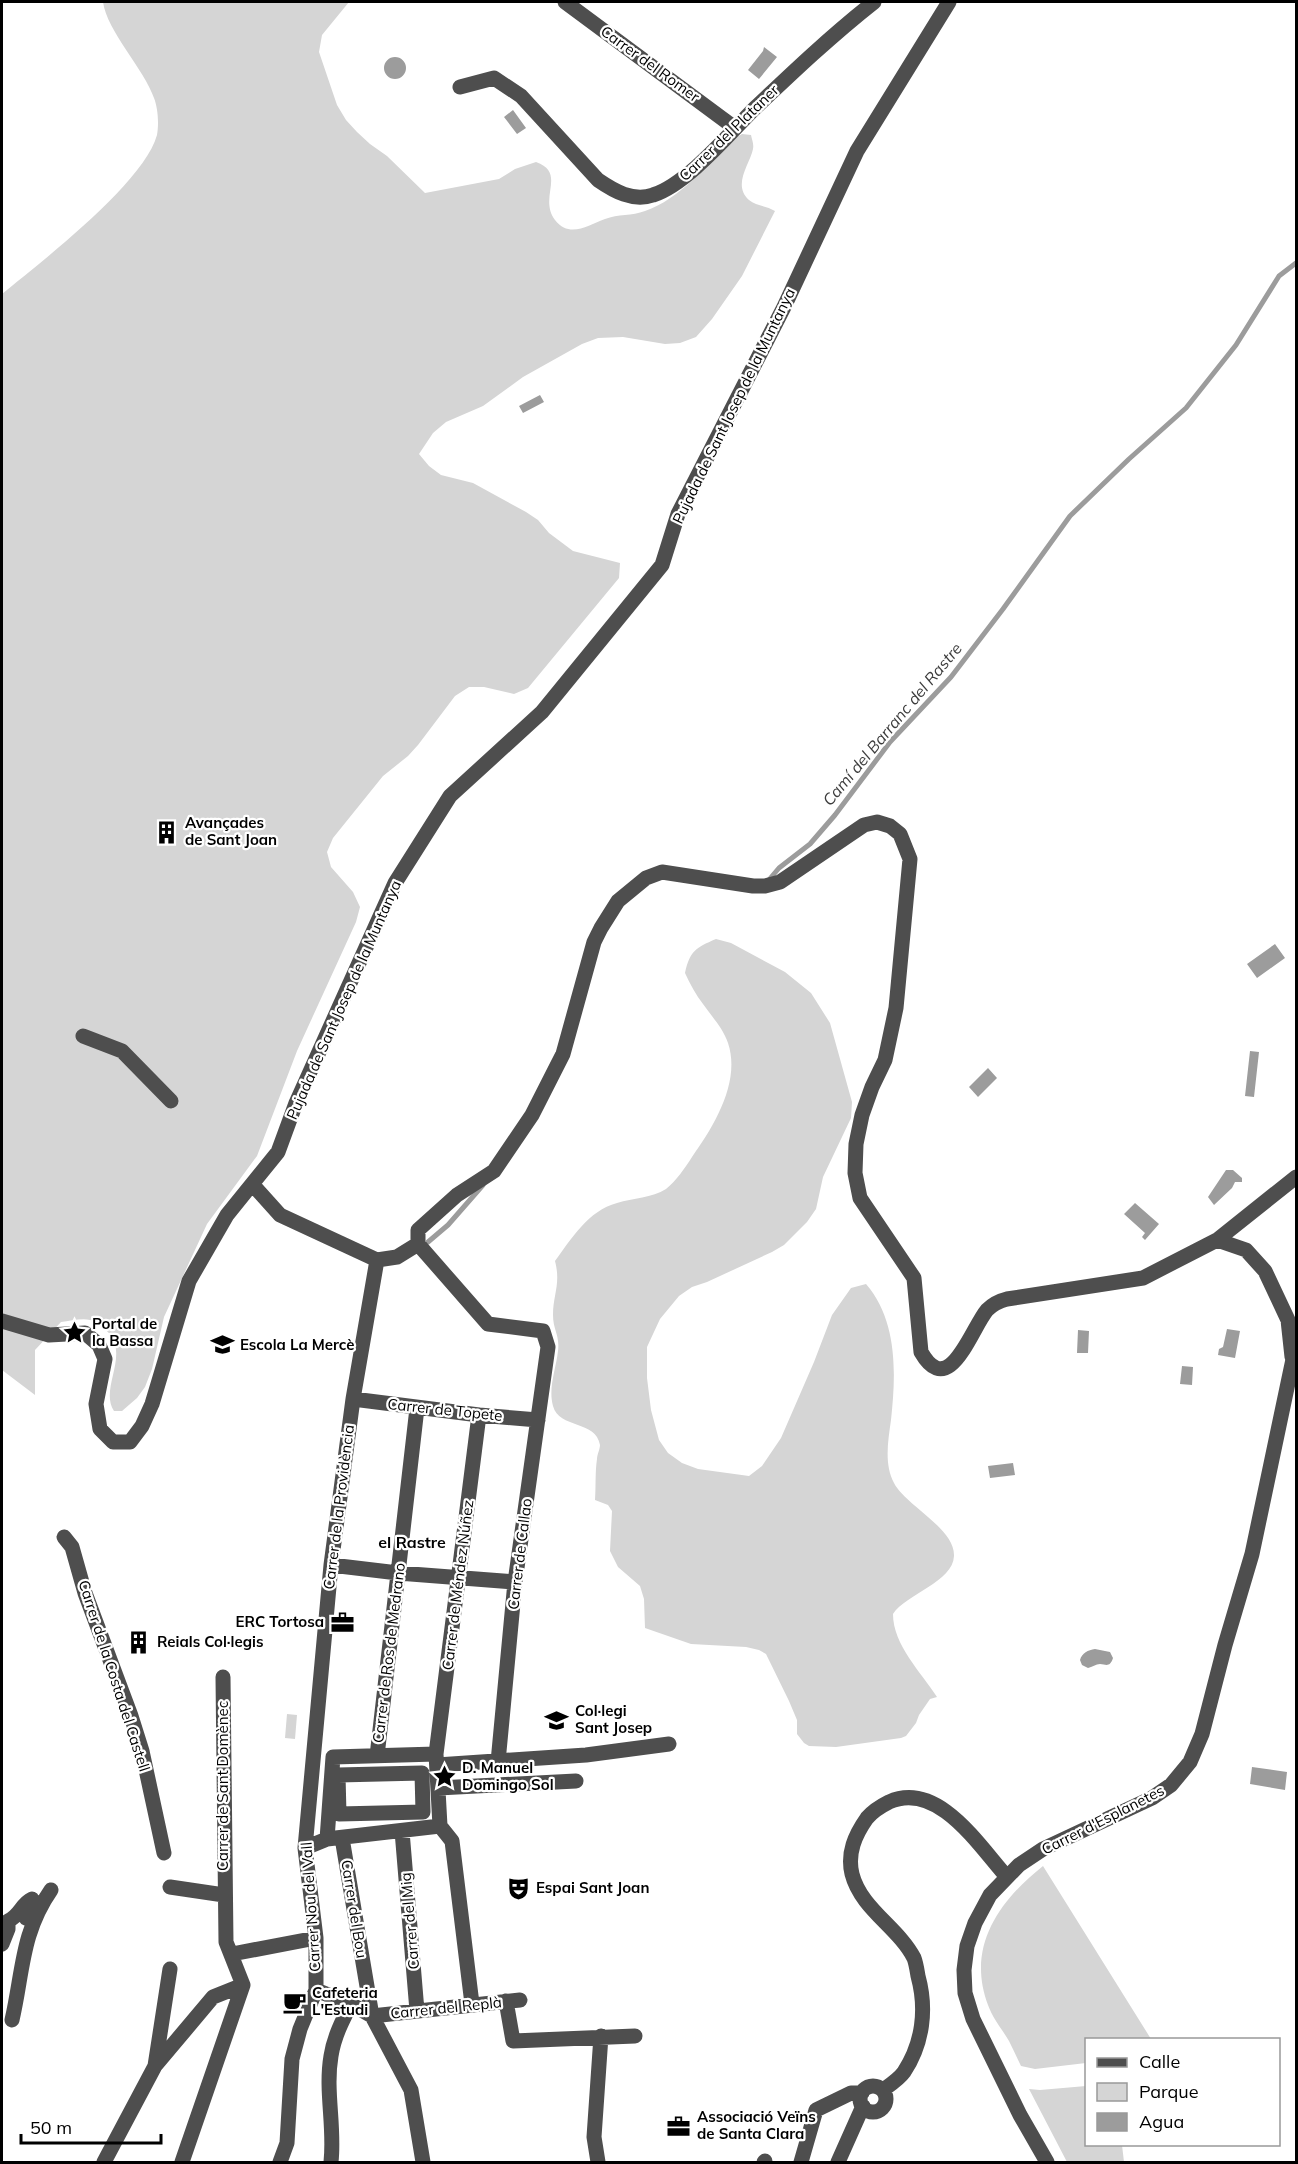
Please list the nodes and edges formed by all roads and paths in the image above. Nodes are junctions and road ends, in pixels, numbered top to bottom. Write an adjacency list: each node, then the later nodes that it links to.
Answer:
1 (565, 2): 5 (street, Carrer del Romer)
2 (874, 2): 5 (street, Carrer del Plataner)
3 (949, 2): 9 (street, Pujada de Sant Josep de la Muntanya)
4 (460, 87): 5 (street, Carrer del Plataner)
5 (735, 128)
6 (83, 1036): 7 (street)
7 (171, 1101)
8 (1296, 1177): 10 (street)
9 (253, 1185): 12 (street); 13 (street, Pujada de Sant Josep de la Muntanya)
10 (1217, 1240): 11 (street); 15 (street)
11 (418, 1244): 12 (street); 19 (street, Carrer de Callao)
12 (377, 1260): 16 (street, Carrer de la Providència)
13 (2, 1321)
14 (1296, 1345): 15 (street, Carrer d'Esplanetes)
15 (1293, 1366): 40 (street, Carrer d'Esplanetes)
16 (353, 1399): 17 (street, Carrer de Topete); 21 (street, Carrer de la Providència)
17 (417, 1408): 18 (street, Carrer de Topete); 22 (street, Carrer de Ros de Medrano)
18 (479, 1415): 19 (street, Carrer de Topete); 23 (street, Carrer de Méndez Núñez)
19 (538, 1420): 24 (street, Carrer de Callao)
20 (64, 1537): 39 (street, Carrer de la Costa del Castell)
21 (331, 1564): 22 (street); 27 (street, Carrer de la Providència)
22 (398, 1573): 23 (street); 28 (street, Carrer de Ros de Medrano)
23 (459, 1577): 24 (street); 30 (street, Carrer de Méndez Núñez)
24 (515, 1582): 31 (street, Carrer de Callao)
25 (223, 1677): 43 (street, Carrer de Sant Domènec)
26 (669, 1744): 31 (street)
27 (314, 1755): 29 (street); 38 (street, Carrer Nou del Vall)
28 (377, 1755): 29 (street); 30 (street)
29 (333, 1757): 37 (street, Carrer del Bou)
30 (436, 1760): 31 (street); 34 (street, Carrer de Méndez Núñez)
31 (498, 1762)
32 (422, 1773): 32 (street)
33 (576, 1781): 34 (street)
34 (438, 1788): 35 (street, Carrer de Méndez Núñez)
35 (440, 1826): 36 (street); 52 (street)
36 (402, 1831): 37 (street); 53 (street, Carrer del Mig)
37 (334, 1839): 38 (street); 54 (street, Carrer del Bou)
38 (305, 1848): 44 (street, Carrer Nou del Vall)
39 (164, 1853)
40 (1007, 1877): 59 (street); 69 (street, Carrer d'Esplanetes)
41 (170, 1887): 43 (street)
42 (51, 1890): 46 (street)
43 (224, 1895): 47 (street, Carrer de Sant Domènec)
44 (316, 1938): 47 (street); 50 (street, Carrer Nou del Vall)
45 (2, 1944): 46 (street)
46 (24, 1953): 55 (street)
47 (232, 1954): 49 (street, Carrer de Sant Domènec)
48 (170, 1969): 58 (street)
49 (243, 1985): 58 (street); 62 (street)
50 (316, 1990): 51 (street); 63 (street, Carrer Nou del Vall)
51 (351, 2004): 54 (street); 64 (street)
52 (471, 2004): 53 (street, Carrer del Replà); 56 (street, Carrer del Replà)
53 (417, 2011): 54 (street, Carrer del Replà)
54 (372, 2016): 65 (street)
55 (12, 2020)
56 (601, 2036): 57 (street); 66 (street)
57 (635, 2036)
58 (155, 2066): 61 (street)
59 (883, 2090): 60 (street); 60 (street)
60 (862, 2100): 67 (street); 68 (street)
61 (104, 2163)
62 (182, 2163)
63 (280, 2163)
64 (331, 2163)
65 (423, 2163)
66 (598, 2163)
67 (801, 2163)
68 (838, 2163)
69 (1047, 2163)

